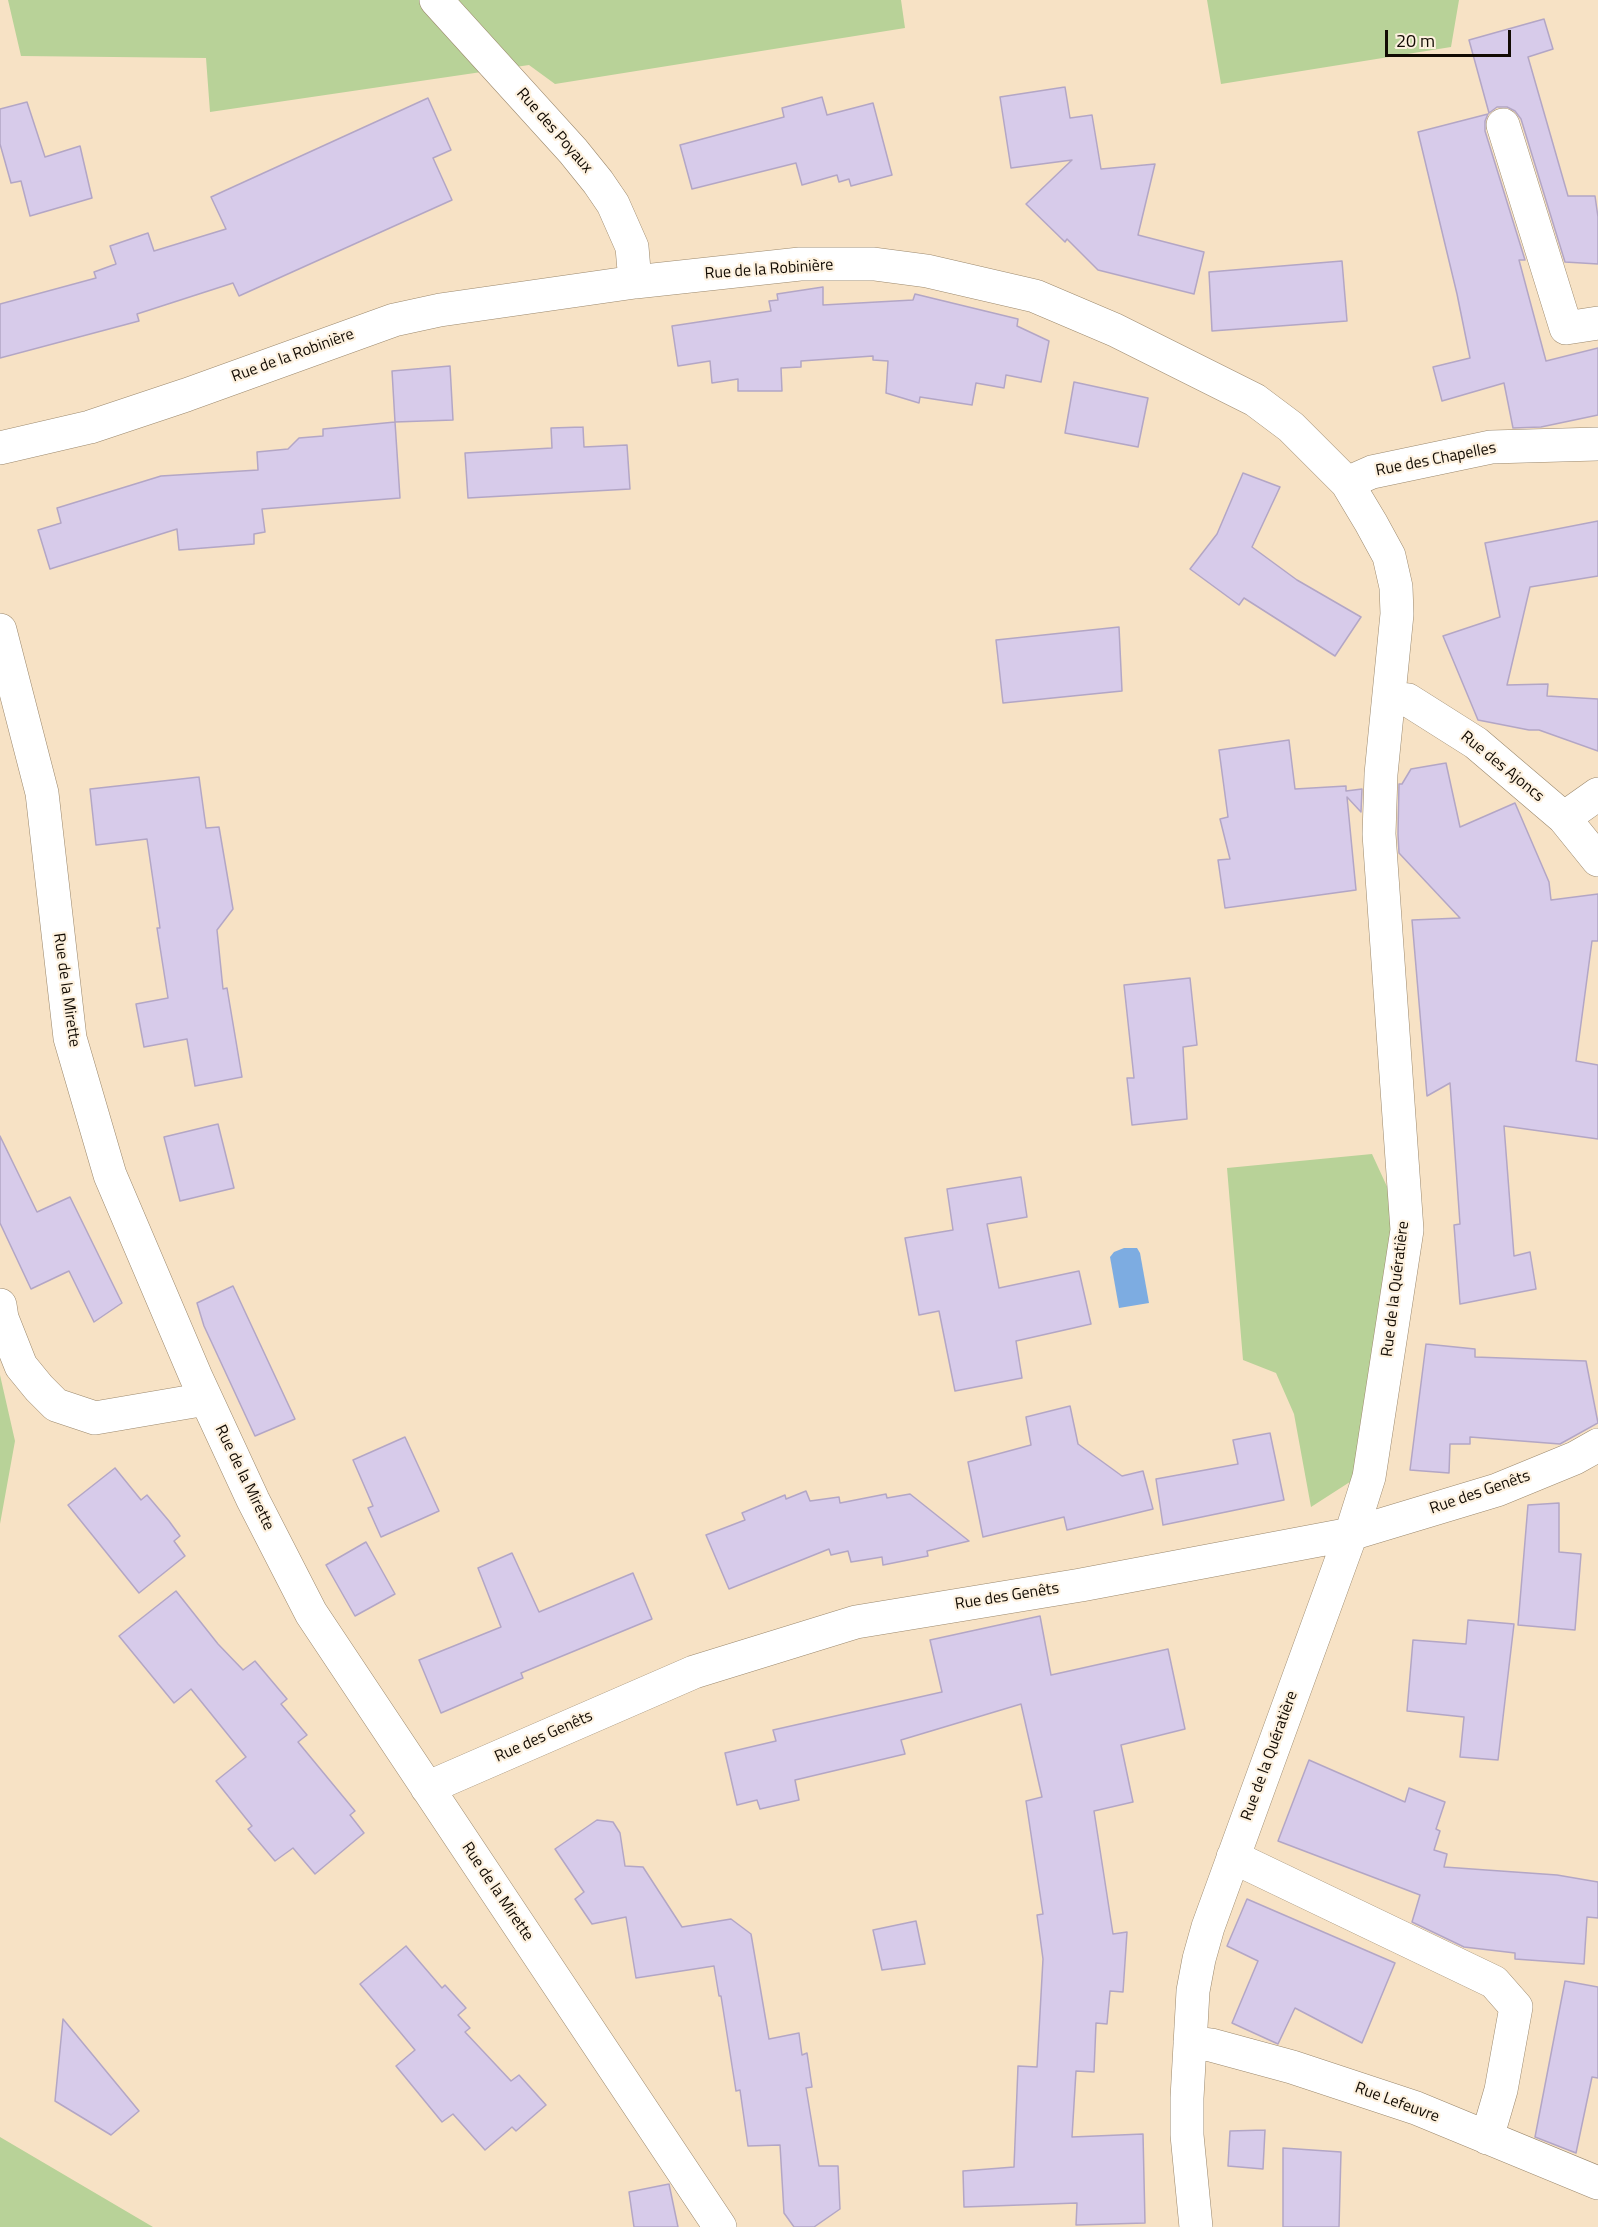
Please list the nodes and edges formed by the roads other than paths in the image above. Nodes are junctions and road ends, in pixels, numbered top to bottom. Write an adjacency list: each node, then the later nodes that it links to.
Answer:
1 (436, 0): 3 (street, Rue des Poyaux)
2 (1503, 125): 4 (street)
3 (635, 282): 6 (street, Rue de la Robinière); 7 (street, Rue de la Robinière)
4 (1598, 323)
5 (1598, 444): 7 (street, Rue des Chapelles)
6 (0, 448)
7 (1347, 483): 9 (street, Rue de la Robinière)
8 (0, 630): 14 (street, Rue de la Mirette)
9 (1389, 698): 11 (street, Rue des Ajoncs); 16 (street, Rue de la Quératière)
10 (1598, 794): 11 (street)
11 (1564, 818): 12 (street, Rue des Ajoncs)
12 (1598, 860)
13 (0, 1305): 14 (street)
14 (206, 1399): 17 (street, Rue de la Mirette)
15 (1598, 1445): 16 (street, Rue des Genêts)
16 (1351, 1534): 17 (street, Rue des Genêts); 18 (street, Rue de la Quératière)
17 (427, 1788): 22 (street, Rue de la Mirette)
18 (1233, 1857): 19 (street, Rue de la Quératière); 20 (street)
19 (1190, 2042): 20 (street, Rue Lefeuvre); 23 (street, Rue de la Quératière)
20 (1487, 2138): 21 (street, Rue Lefeuvre)
21 (1598, 2183)
22 (720, 2227)
23 (1196, 2227)

